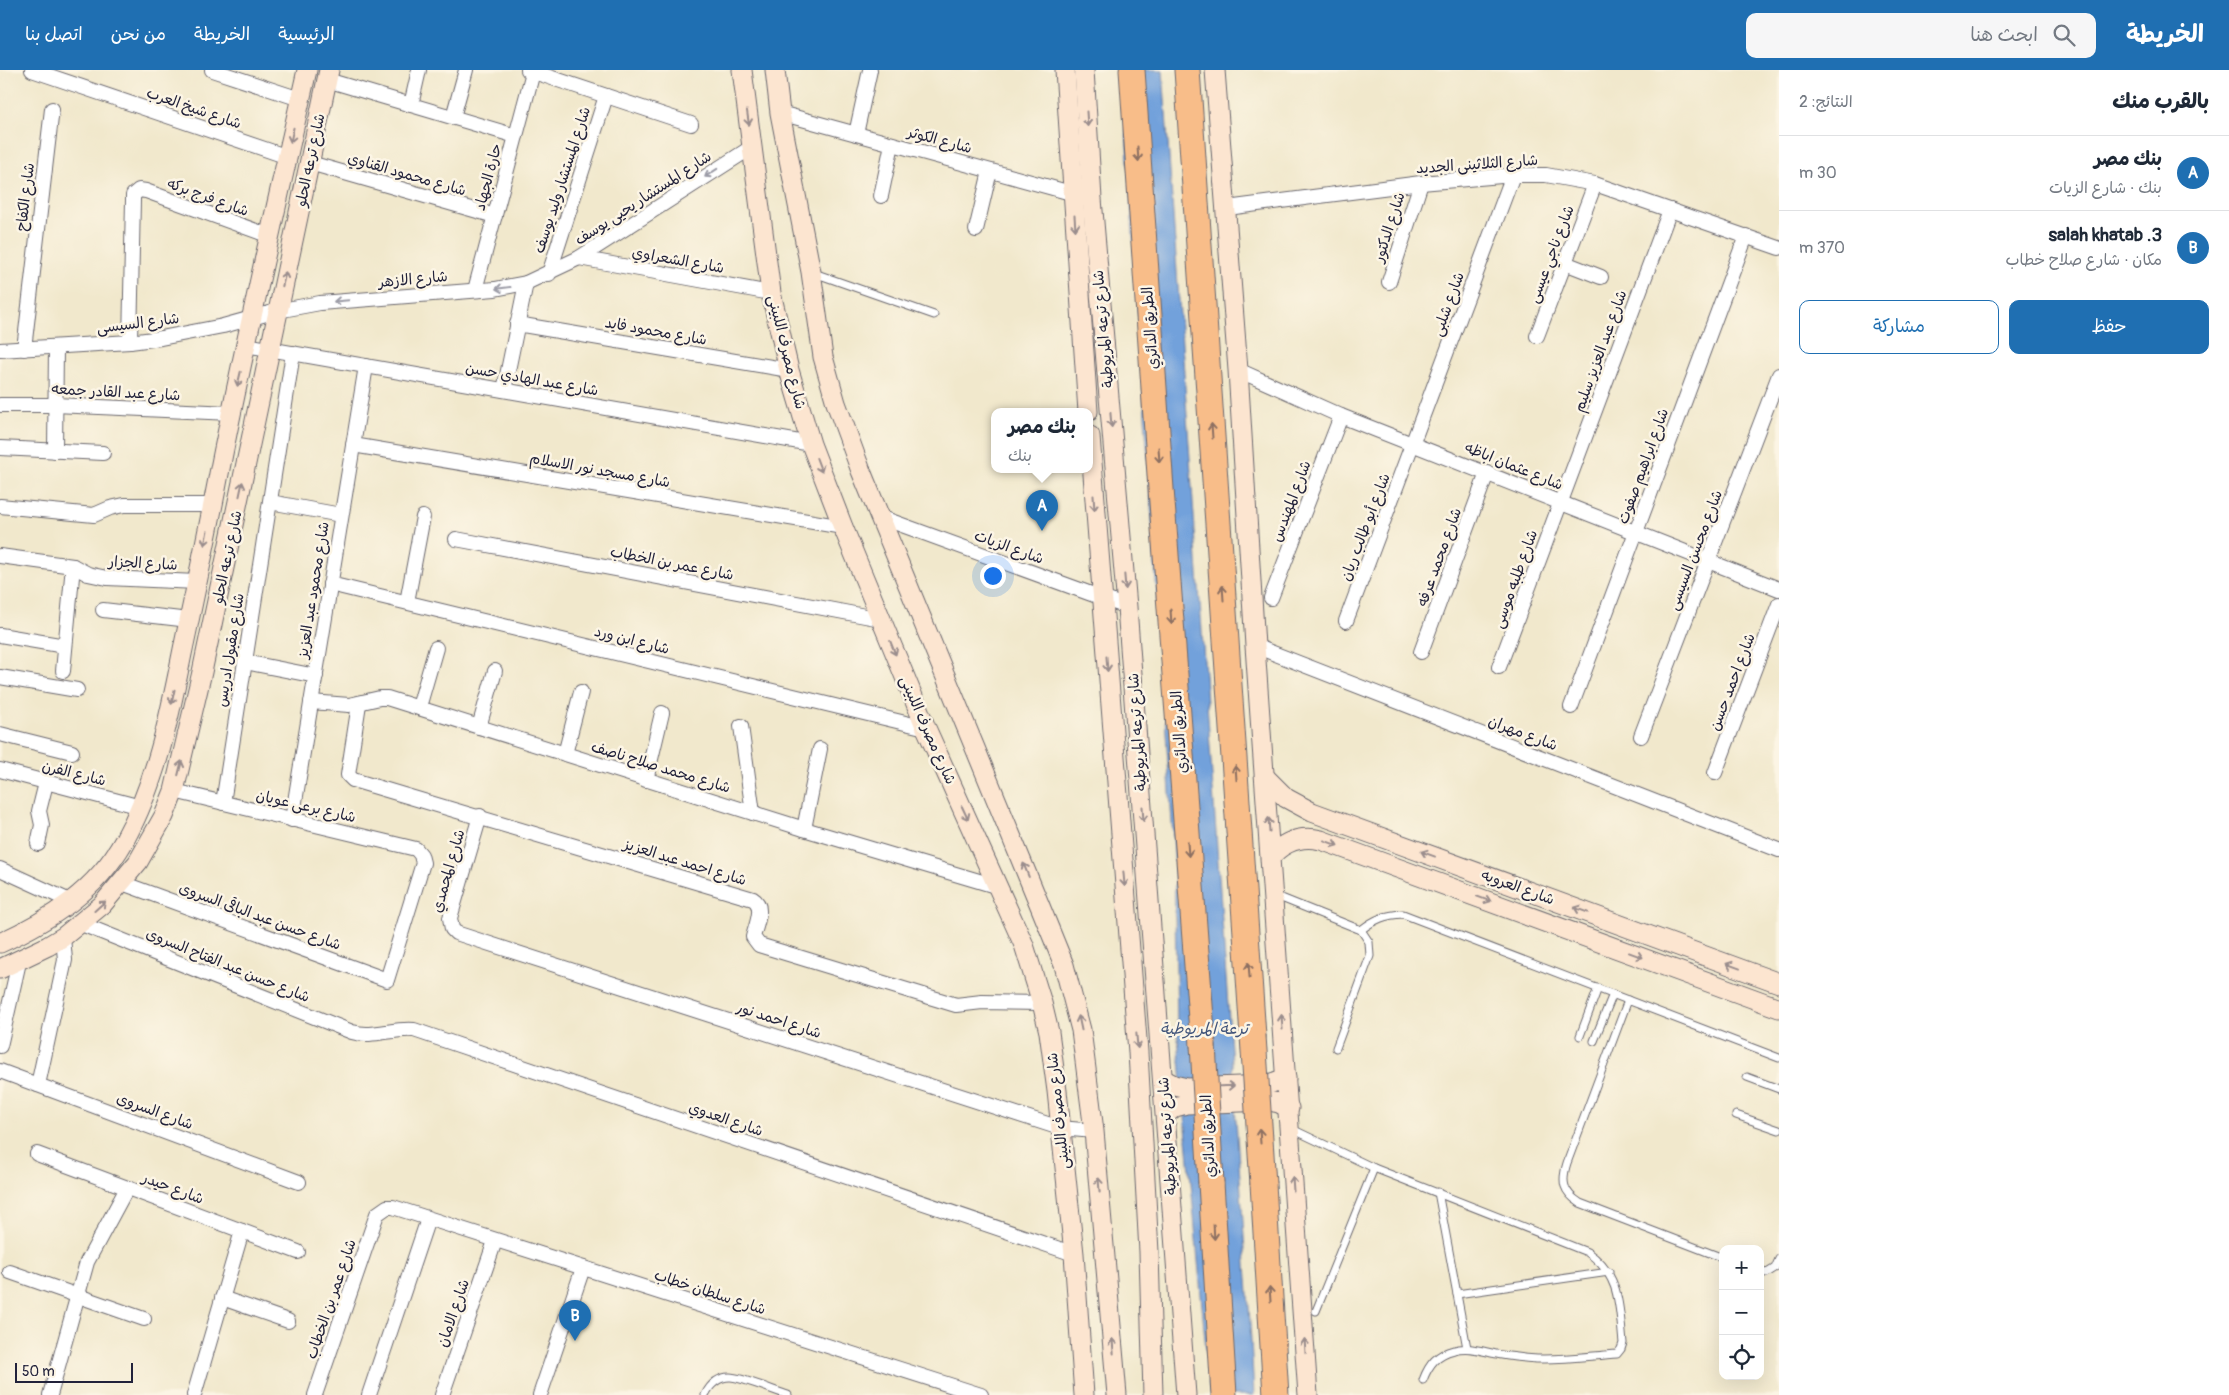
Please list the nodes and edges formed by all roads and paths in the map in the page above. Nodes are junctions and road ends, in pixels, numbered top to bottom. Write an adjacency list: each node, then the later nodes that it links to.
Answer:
1 (32, 70): 27 (street, شارع شيخ العرب)
2 (212, 70): 17 (street)
3 (419, 70): 18 (street)
4 (466, 70): 21 (street)
5 (742, 70): 26 (main road, شارع مصرف اللبينى, one-way to 26)
6 (775, 70): 20 (main road)
7 (870, 70): 23 (street)
8 (1065, 70): 33 (main road)
9 (1084, 70): 35 (main road, شارع ترعه المريوطية, one-way to 35)
10 (1132, 70): 228 (highway, الطريق الدائري, one-way to 228, bridge)
11 (1187, 70): 229 (highway, one-way to 11, bridge)
12 (1215, 70): 36 (main road)
13 (304, 71): 17 (main road, شارع ترعه الحلو)
14 (530, 71): 16 (street); 24 (street, حارة الجهاد)
15 (328, 75): 18 (street); 28 (main road, شارع ترعه الحلو)
16 (606, 96): 22 (street); 46 (street, شارع المستشار وليد يوسف)
17 (300, 100): 27 (main road, شارع ترعه الحلو, one-way to 27)
18 (412, 105): 21 (street)
19 (52, 110): 60 (street, شارع الكفاح)
20 (780, 113): 23 (street, شارع الكوثر); 45 (main road)
21 (453, 117): 24 (street)
22 (691, 124)
23 (856, 134): 25 (street, شارع الكوثر)
24 (516, 136): 38 (street, حارة الجهاد)
25 (892, 144): 29 (street, شارع الكوثر); 34 (street)
26 (752, 147): 43 (street, شارع المستشار يحيى يوسف, one-way to 43); 51 (main road, شارع مصرف اللبينى)
27 (288, 157): 40 (main road, شارع ترعه الحلو)
28 (310, 163): 38 (street, شارع محمود القناوي); 52 (main road, شارع ترعه الحلو, one-way to 28)
29 (990, 171): 33 (street, شارع الكوثر); 39 (street)
30 (1513, 175): 31 (street, شارع الثلاثينى الجديد); 32 (street, شارع الثلاثينى الجديد); 75 (street, شارع شلبى)
31 (1421, 183): 36 (street, شارع الثلاثينى الجديد); 48 (street, شارع الدكتور)
32 (1594, 184): 37 (street, شارع الثلاثينى الجديد); 44 (street, شارع ناجي عيسى)
33 (1073, 194): 35 (street, شارع الكوثر); 71 (main road, one-way to 71)
34 (881, 196)
35 (1092, 199): 102 (main road, شارع ترعه المريوطية, one-way to 102)
36 (1227, 208): 66 (main road)
37 (1670, 210): 41 (street, شارع الثلاثينى الجديد); 83 (street, شارع عبد العزيز سليم)
38 (495, 216): 50 (street, حارة الجهاد)
39 (976, 230)
40 (270, 236): 54 (main road, شارع ترعه الحلو); 57 (street, شارع فرج بركه)
41 (1746, 236): 42 (street, شارع الثلاثينى الجديد); 90 (street, شارع ابراهيم صفوت)
42 (1779, 248)
43 (579, 258): 46 (street, شارع المستشار يحيى يوسف); 51 (street, شارع الشعراوي)
44 (1565, 263): 47 (street); 56 (street, شارع ناجي عيسى)
45 (812, 272): 53 (lane); 88 (main road)
46 (549, 274): 49 (street, شارع الازهر)
47 (1601, 277)
48 (1389, 282)
49 (526, 284): 50 (street, شارع الازهر, one-way to 50); 55 (street)
50 (475, 290): 52 (street, شارع الازهر, one-way to 52)
51 (772, 293): 65 (main road, شارع مصرف اللبينى)
52 (277, 311): 54 (street, شارع السيسى); 61 (main road, شارع ترعه الحلو)
53 (934, 315)
54 (253, 317): 57 (street, شارع السيسى); 58 (main road, شارع ترعه الحلو)
55 (517, 324): 65 (street, شارع محمود فايد); 68 (street)
56 (1537, 336)
57 (130, 342): 59 (street, شارع السيسى)
58 (246, 345): 61 (street, شارع عبد الهادي حسن); 72 (main road, شارع ترعه الحلو, one-way to 72)
59 (56, 347): 60 (street, شارع السيسى); 70 (street)
60 (24, 349): 62 (street, شارع السيسى)
61 (271, 349): 63 (street, شارع عبد الهادي حسن); 117 (main road, شارع ترعه الحلو, one-way to 61)
62 (0, 350)
63 (293, 353): 64 (street, شارع عبد الهادي حسن); 82 (street, شارع مقبول ادريس)
64 (366, 366): 68 (street, شارع عبد الهادي حسن); 76 (street, شارع محمود عبد العزيز)
65 (789, 370): 74 (main road, شارع مصرف اللبينى)
66 (1238, 370): 73 (street, شارع عثمان اباظه); 109 (main road)
67 (1779, 376): 93 (street, شارع محسن السيسى)
68 (504, 390): 74 (street, شارع عبد الهادي حسن)
69 (0, 405): 70 (street, شارع عبد القادر جمعه)
70 (55, 405): 72 (street, شارع عبد القادر جمعه); 78 (street)
71 (1088, 408)
72 (231, 413): 84 (main road, شارع ترعه الحلو)
73 (1341, 416): 75 (street, شارع عثمان اباظه); 99 (street, شارع المهندس)
74 (811, 444): 89 (main road, شارع مصرف اللبينى, one-way to 89)
75 (1414, 444): 81 (street, شارع عثمان اباظه); 106 (street, شارع أبو طالب ريان)
76 (353, 445): 86 (street, شارع محمود عبد العزيز); 89 (street, شارع مسجد نور الاسلام)
77 (0, 448): 78 (street)
78 (55, 451): 79 (street)
79 (103, 453)
80 (1093, 473): 98 (main road, one-way to 98)
81 (1487, 473): 83 (street, شارع عثمان اباظه); 111 (street, شارع محمد عرفه)
82 (270, 502): 86 (street); 112 (street, شارع مقبول ادريس)
83 (1561, 502): 90 (street, شارع عثمان اباظه); 114 (street, شارع طلبه موسى)
84 (213, 505): 85 (street); 95 (main road, شارع ترعه الحلو, one-way to 95)
85 (0, 506)
86 (341, 515): 96 (street, شارع محمود عبد العزيز)
87 (423, 517): 100 (street)
88 (880, 517): 98 (street, شارع الزيات); 189 (main road, one-way to 88)
89 (843, 527): 104 (main road, شارع مصرف اللبينى)
90 (1636, 532): 93 (street, شارع عثمان اباظه); 124 (street, شارع ابراهيم صفوت)
91 (456, 539): 104 (street, شارع عمر بن الخطاب)
92 (0, 556): 94 (street, شارع الجزار)
93 (1708, 561): 97 (street, شارع عثمان اباظه); 131 (street, شارع محسن السيسى)
94 (73, 566): 95 (street, شارع الجزار); 108 (street)
95 (198, 582): 105 (main road, شارع ترعه الحلو)
96 (330, 584): 100 (street, شارع ابن ورد); 118 (street, شارع محمود عبد العزيز)
97 (1779, 589)
98 (1102, 598): 102 (street, شارع الزيات); 226 (main road, one-way to 226)
99 (1271, 598)
100 (407, 602): 129 (street, شارع ابن ورد)
101 (1779, 604): 136 (street, شارع احمد حسن)
102 (1127, 607): 180 (main road, شارع ترعه المريوطية, one-way to 180)
103 (103, 610): 105 (street)
104 (881, 619): 129 (main road, شارع مصرف اللبينى, one-way to 129)
105 (190, 620): 113 (main road, شارع ترعه الحلو)
106 (1346, 621)
107 (0, 635): 108 (street)
108 (65, 646): 115 (street)
109 (1256, 646): 137 (main road); 149 (street, شارع مهران)
110 (436, 648): 125 (street)
111 (1421, 652)
112 (245, 662): 118 (street); 141 (street, شارع مقبول ادريس)
113 (180, 665): 117 (main road); 142 (main road, شارع ترعه الحلو, one-way to 142)
114 (1499, 667)
115 (63, 671)
116 (495, 671): 128 (street)
117 (202, 672): 140 (main road, شارع ترعه الحلو, one-way to 117)
118 (316, 676): 122 (street, شارع محمود عبد العزيز)
119 (0, 677): 120 (street)
120 (77, 690)
121 (581, 692): 134 (street)
122 (311, 702): 123 (street, شارع محمد صلاح ناصف); 145 (street, شارع محمود عبد العزيز)
123 (359, 704): 125 (street, شارع محمد صلاح ناصف); 144 (street, شارع احمد عبد العزيز)
124 (1571, 706)
125 (419, 707): 128 (street, شارع محمد صلاح ناصف)
126 (662, 713): 138 (street)
127 (741, 726): 143 (street)
128 (479, 727): 134 (street, شارع محمد صلاح ناصف)
129 (926, 728): 154 (main road, شارع مصرف اللبينى, one-way to 154)
130 (0, 734): 133 (street)
131 (1641, 736)
132 (820, 749): 146 (street)
133 (72, 752)
134 (565, 754): 138 (street, شارع محمد صلاح ناصف)
135 (0, 770): 139 (street, شارع الفرن)
136 (1715, 773)
137 (1266, 777): 147 (main road, شارع العروبه); 150 (main road, one-way to 137)
138 (646, 780): 143 (street, شارع محمد صلاح ناصف)
139 (46, 783): 142 (street, شارع الفرن); 148 (street)
140 (174, 791): 141 (street, شارع برعى عويان); 153 (main road, شارع ترعه الحلو)
141 (222, 803): 145 (street, شارع برعى عويان)
142 (141, 807): 156 (main road, شارع ترعه الحلو)
143 (753, 813): 146 (street, شارع محمد صلاح ناصف)
144 (480, 816): 159 (street, شارع المحمدي); 169 (street, شارع احمد عبد العزيز)
145 (292, 820): 164 (street, شارع برعى عويان)
146 (804, 829): 154 (street, شارع محمد صلاح ناصف)
147 (1376, 834): 151 (main road); 165 (main road, شارع العروبه, one-way to 147)
148 (38, 844)
149 (1779, 850)
150 (1271, 856): 151 (main road, شارع العروبه, one-way to 151); 155 (main road)
151 (1370, 857): 170 (main road, شارع العروبه, one-way to 170)
152 (0, 869): 156 (street)
153 (122, 883): 157 (main road, شارع ترعه الحلو, one-way to 153); 164 (street, شارع حسن عبد الباقى السروى)
154 (999, 887): 169 (main road, شارع مصرف اللبينى)
155 (1274, 895): 158 (lane); 179 (main road, one-way to 155)
156 (72, 902): 161 (main road, شارع ترعه الحلو)
157 (79, 923): 160 (main road, شارع ترعه الحلو); 171 (street, شارع حسن عبد الفتاح السروى)
158 (1361, 930): 166 (lane); 175 (lane)
159 (456, 933): 186 (street, شارع احمد نور)
160 (63, 937): 162 (main road, شارع ترعه الحلو); 181 (street)
161 (0, 943)
162 (19, 962): 163 (main road, شارع ترعه الحلو); 174 (street)
163 (0, 969)
164 (387, 980)
165 (1779, 983)
166 (1598, 988): 167 (lane); 172 (lane)
167 (1612, 994): 168 (lane); 173 (lane)
168 (1628, 1000): 176 (lane); 201 (lane)
169 (1042, 1003): 186 (main road, شارع مصرف اللبينى)
170 (1779, 1008)
171 (366, 1035): 200 (street, شارع العدوي)
172 (1580, 1036)
173 (1594, 1041)
174 (0, 1046)
175 (1336, 1048)
176 (1779, 1058)
177 (0, 1071): 181 (street, شارع السروى)
178 (1747, 1077): 182 (lane)
179 (1286, 1078): 180 (main road, one-way to 179, bridge); 183 (main road)
180 (1163, 1079): 184 (main road, شارع ترعه المريوطية)
181 (38, 1085): 192 (street, شارع السروى)
182 (1779, 1089)
183 (1289, 1108): 184 (main road, bridge); 187 (main road)
184 (1166, 1114): 227 (main road, شارع ترعه المريوطية)
185 (1736, 1115): 188 (lane)
186 (1060, 1128): 189 (street, شارع احمد نور); 200 (main road, شارع مصرف اللبينى)
187 (1290, 1128): 191 (lane); 230 (main road, one-way to 187)
188 (1779, 1130)
189 (1094, 1131): 225 (main road, one-way to 189)
190 (37, 1154): 193 (street, شارع حيدر)
191 (1374, 1168): 194 (lane); 210 (lane)
192 (299, 1182)
193 (126, 1188): 197 (street, شارع حيدر); 208 (street)
194 (1438, 1192): 205 (lane); 207 (lane)
195 (377, 1214): 196 (street, شارع سلطان خطاب); 217 (street, شارع عمر بن الخطاب)
196 (428, 1219): 198 (street, شارع سلطان خطاب); 218 (street)
197 (242, 1231): 199 (street, شارع حيدر); 209 (street)
198 (495, 1241): 203 (street, شارع سلطان خطاب); 219 (street, شارع الامان)
199 (298, 1252)
200 (1074, 1254): 224 (main road, شارع مصرف اللبينى)
201 (1719, 1256)
202 (1779, 1259): 206 (lane)
203 (583, 1268): 220 (street); 223 (street, شارع سلطان خطاب)
204 (10, 1272): 208 (street)
205 (1609, 1272): 207 (lane); 213 (lane)
206 (1764, 1272)
207 (1457, 1294): 213 (lane)
208 (77, 1295): 211 (street); 215 (street)
209 (222, 1298): 212 (street); 216 (street)
210 (1316, 1312)
211 (144, 1319)
212 (288, 1321)
213 (1467, 1348): 214 (lane)
214 (1423, 1380)
215 (50, 1395)
216 (194, 1395)
217 (315, 1395)
218 (369, 1395)
219 (442, 1395)
220 (540, 1395)
221 (706, 1395): 222 (lane)
222 (788, 1395)
223 (982, 1395)
224 (1084, 1395)
225 (1117, 1395)
226 (1153, 1395)
227 (1186, 1395)
228 (1224, 1395)
229 (1276, 1395)
230 (1308, 1395)

